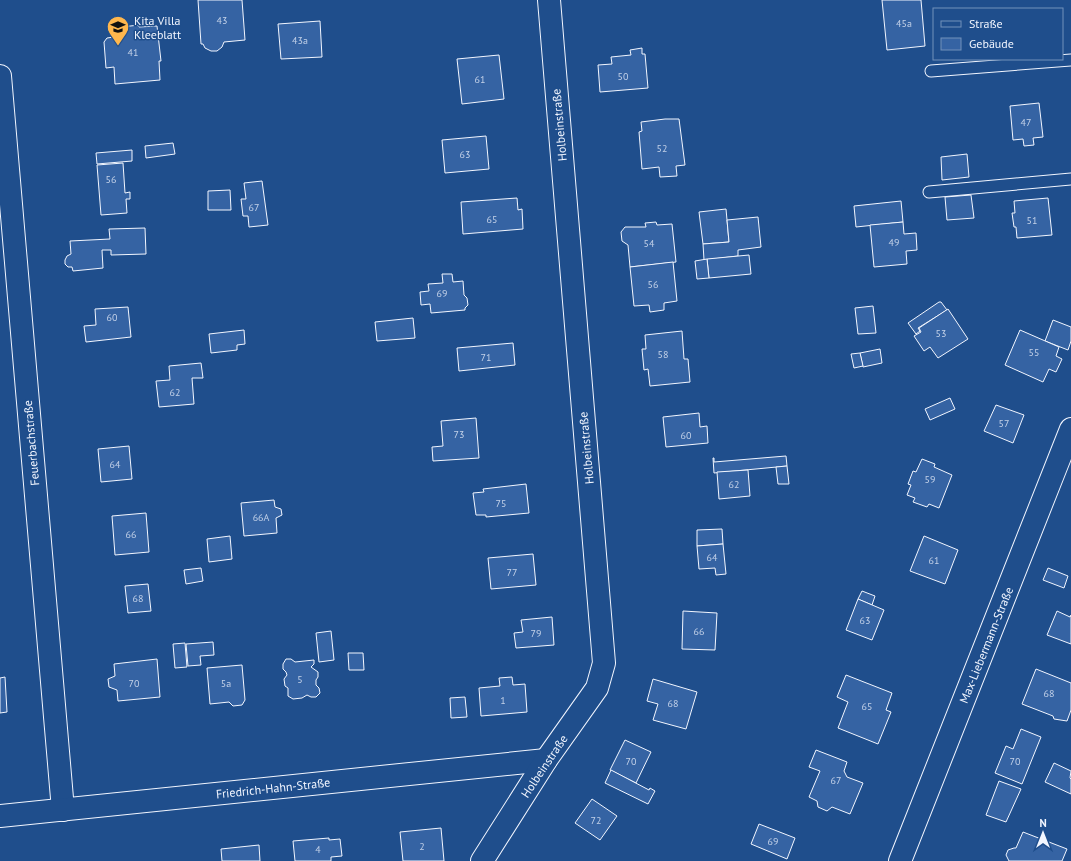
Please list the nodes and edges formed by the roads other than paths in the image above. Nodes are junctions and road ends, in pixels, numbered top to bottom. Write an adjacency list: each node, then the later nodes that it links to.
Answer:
1 (549, 0): 8 (street, Holbeinstraße)
2 (1071, 60): 3 (lane)
3 (931, 71)
4 (0, 76): 9 (street, Feuerbachstraße)
5 (1071, 179): 6 (lane)
6 (929, 192)
7 (1071, 429): 12 (street, Max-Liebermann-Straße)
8 (546, 760): 9 (street, Friedrich-Hahn-Straße); 11 (street, Holbeinstraße)
9 (63, 810): 10 (street, Friedrich-Hahn-Straße)
10 (0, 816)
11 (482, 861)
12 (900, 861)

